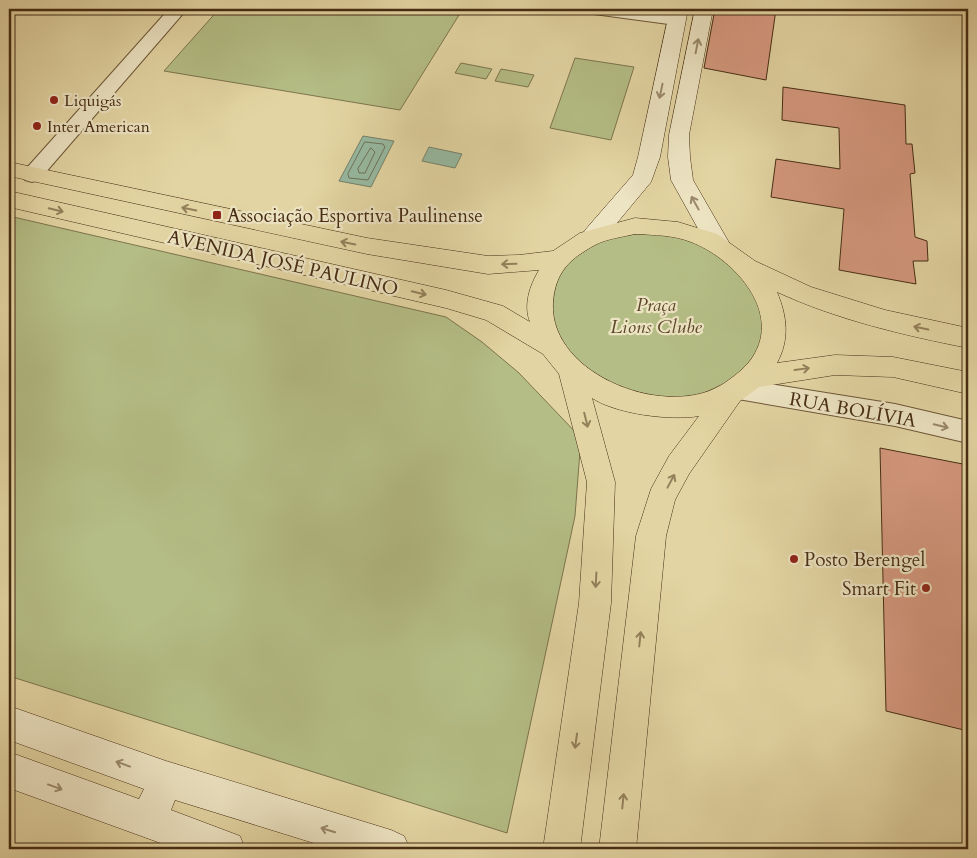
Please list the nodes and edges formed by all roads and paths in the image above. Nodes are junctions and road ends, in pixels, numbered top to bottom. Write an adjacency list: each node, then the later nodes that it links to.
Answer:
1 (178, 9): 6 (street)
2 (594, 9): 4 (street)
3 (704, 9): 9 (street, one-way to 3)
4 (678, 15): 8 (street, one-way to 8)
5 (9, 169): 6 (main road, AVENIDA JOSÉ PAULINO)
6 (32, 175): 10 (main road, AVENIDA JOSÉ PAULINO, one-way to 6)
7 (9, 199): 13 (main road, AVENIDA JOSÉ PAULINO, one-way to 13)
8 (594, 235): 9 (main road); 10 (main road)
9 (719, 246): 11 (main road)
10 (557, 259): 13 (main road)
11 (747, 267): 12 (main road, one-way to 11); 16 (main road)
12 (968, 338)
13 (549, 346): 14 (main road)
14 (572, 373): 16 (main road); 24 (main road, one-way to 24)
15 (968, 383): 16 (main road, one-way to 15)
16 (740, 386): 17 (street, RUA BOLÍVIA, one-way to 17); 25 (main road, one-way to 16)
17 (968, 432)
18 (9, 723): 20 (street, one-way to 18)
19 (9, 770): 21 (street, one-way to 21)
20 (166, 779): 21 (street); 23 (street, one-way to 20)
21 (148, 821): 22 (street)
22 (227, 849)
23 (391, 849)
24 (561, 849)
25 (618, 849)

